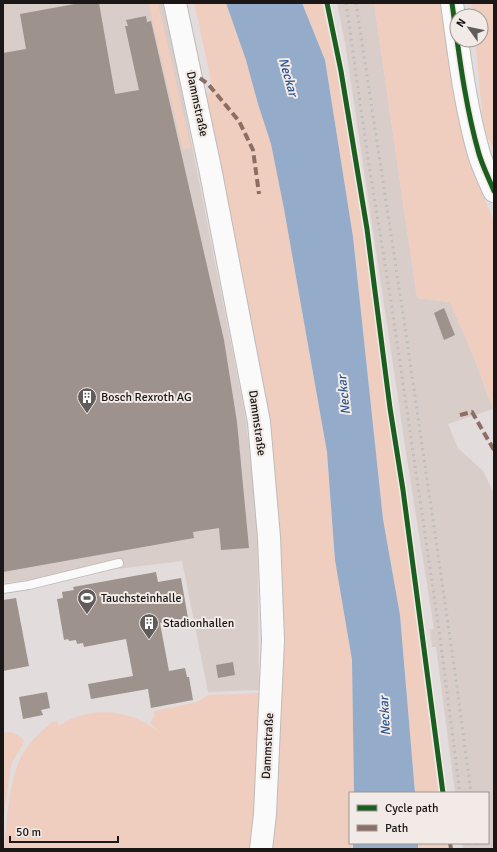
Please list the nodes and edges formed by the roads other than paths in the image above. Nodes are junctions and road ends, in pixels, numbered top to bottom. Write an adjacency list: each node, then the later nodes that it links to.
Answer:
1 (175, 3): 6 (main road, Dammstraße)
2 (452, 3): 3 (main road)
3 (494, 191)
4 (119, 563): 5 (lane)
5 (3, 589)
6 (260, 849)

